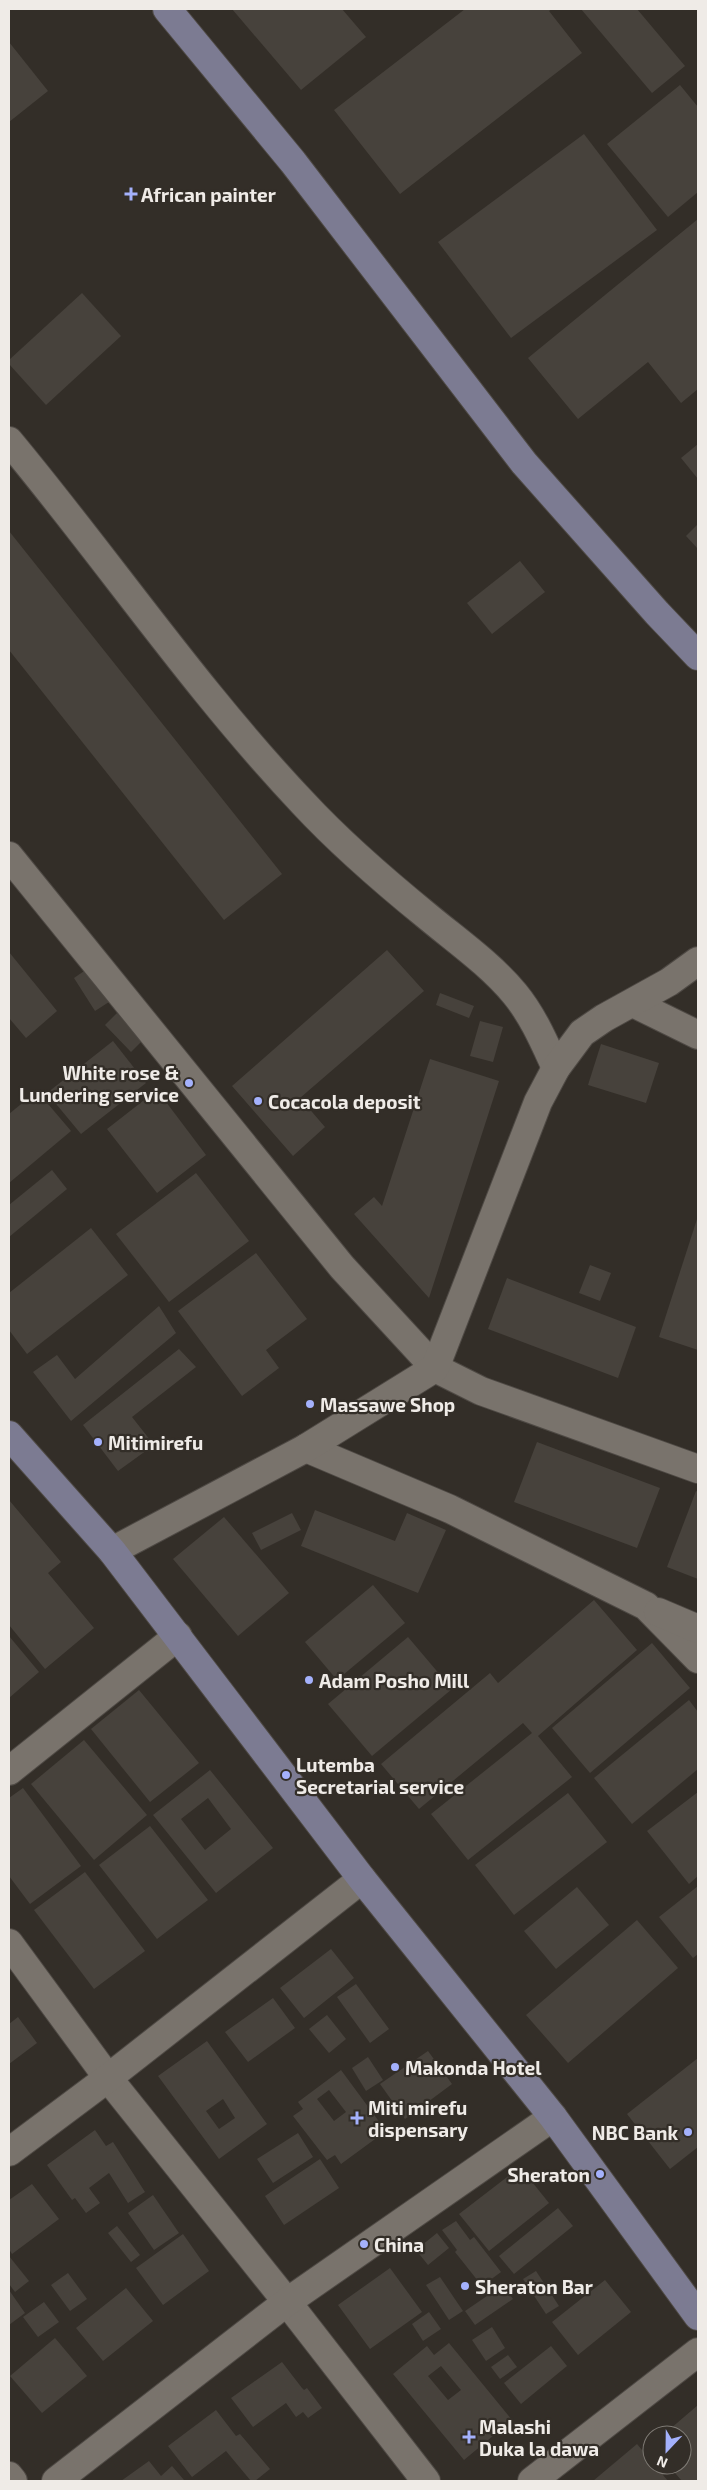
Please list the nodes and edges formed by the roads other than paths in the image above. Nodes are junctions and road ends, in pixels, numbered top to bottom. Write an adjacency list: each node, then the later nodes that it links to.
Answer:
1 (167, 9): 3 (street)
2 (9, 441): 8 (street)
3 (698, 656)
4 (9, 856): 9 (street)
5 (698, 961): 6 (street)
6 (634, 1003): 7 (street); 8 (street)
7 (698, 1035)
8 (556, 1068): 9 (street)
9 (435, 1368): 11 (street); 12 (street)
10 (9, 1435): 13 (street)
11 (306, 1448): 13 (street); 14 (street)
12 (698, 1469)
13 (112, 1551): 16 (street)
14 (646, 1606): 15 (street); 17 (street)
15 (698, 1628)
16 (178, 1636): 18 (street); 19 (street)
17 (698, 1659)
18 (9, 1772)
19 (362, 1879): 21 (street); 22 (street)
20 (9, 1943): 21 (street)
21 (108, 2078): 23 (street); 24 (street)
22 (553, 2118): 24 (street); 25 (street)
23 (9, 2152)
24 (287, 2302): 29 (street); 30 (street)
25 (698, 2316)
26 (698, 2352): 31 (street)
27 (9, 2476): 28 (street)
28 (13, 2481)
29 (56, 2481)
30 (426, 2481)
31 (532, 2481)

